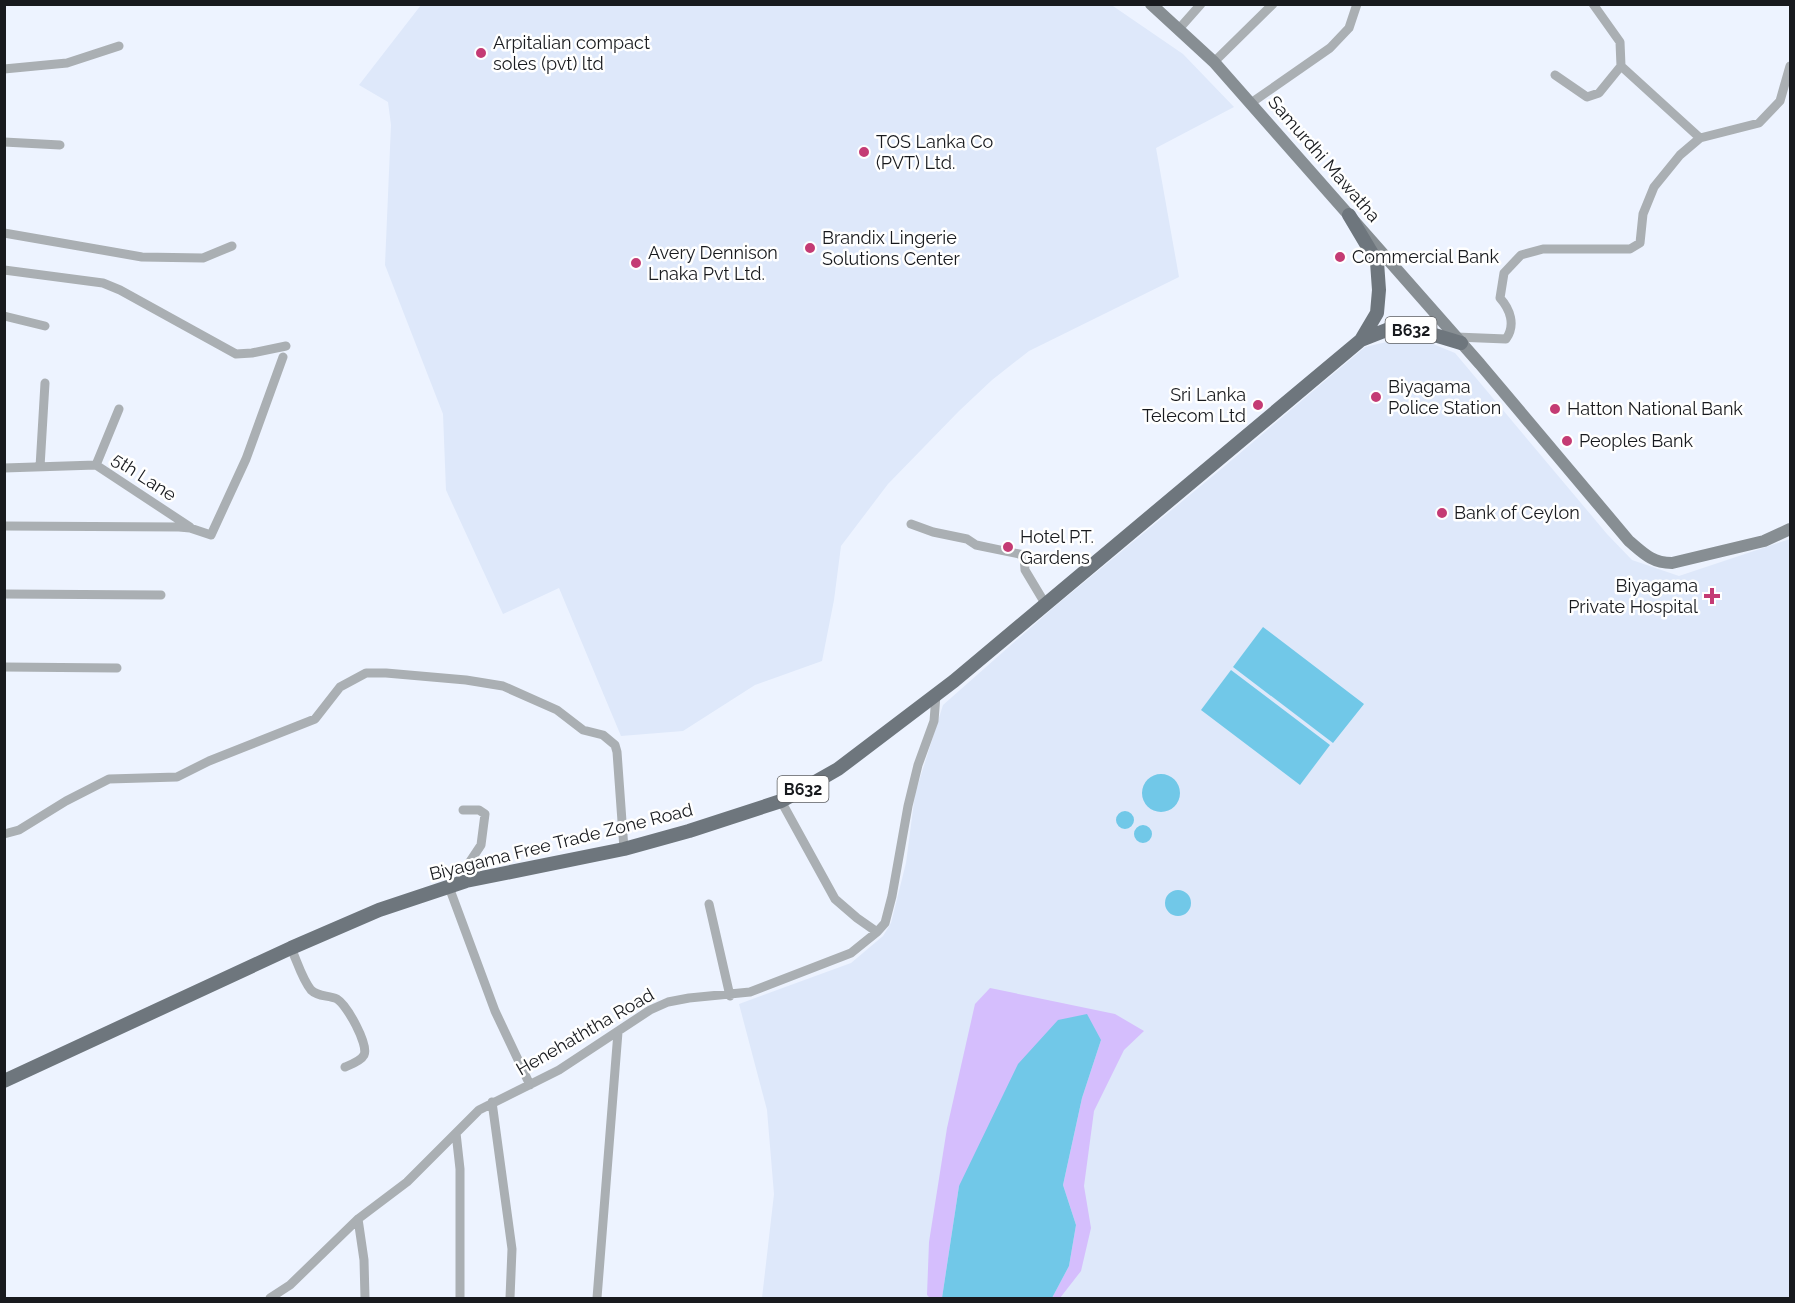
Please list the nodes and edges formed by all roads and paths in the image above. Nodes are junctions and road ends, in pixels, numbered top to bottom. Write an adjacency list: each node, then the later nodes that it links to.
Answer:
1 (1152, 4): 6 (main road, Samurdhi Mawatha)
2 (1201, 4): 6 (street)
3 (1273, 4): 8 (street)
4 (1357, 4): 13 (street)
5 (1593, 4): 9 (street)
6 (1178, 30): 8 (main road, Samurdhi Mawatha)
7 (119, 46): 11 (street)
8 (1214, 62): 13 (main road, Samurdhi Mawatha)
9 (1621, 66): 12 (street); 14 (street)
10 (1791, 66): 14 (street)
11 (4, 69)
12 (1555, 75)
13 (1251, 103): 17 (main road, Samurdhi Mawatha)
14 (1700, 138): 24 (street)
15 (4, 142): 16 (street)
16 (60, 146)
17 (1349, 215): 23 (main road, Biyagama Free Trade Zone Road / B632); 24 (main road, Samurdhi Mawatha)
18 (4, 233): 19 (street)
19 (232, 246)
20 (4, 270): 25 (street)
21 (4, 315): 22 (street)
22 (45, 326)
23 (1361, 340): 24 (main road, Biyagama Free Trade Zone Road / B632); 38 (main road, Biyagama Free Trade Zone Road / B632)
24 (1458, 340): 35 (main road, Samurdhi Mawatha)
25 (286, 346)
26 (283, 357): 34 (street)
27 (45, 383): 30 (street)
28 (119, 409): 29 (street)
29 (96, 465): 30 (street, 5th Lane); 34 (street, 5th Lane)
30 (40, 467): 31 (street, 5th Lane)
31 (4, 468)
32 (911, 524): 38 (street)
33 (4, 526): 34 (street)
34 (190, 528)
35 (1791, 529)
36 (4, 594): 37 (street)
37 (161, 596)
38 (1046, 604): 41 (main road, Biyagama Free Trade Zone Road / B632)
39 (4, 667): 40 (street)
40 (117, 668)
41 (936, 695): 42 (main road, Biyagama Free Trade Zone Road / B632); 49 (street, Henehaththa Road)
42 (781, 801): 45 (main road, Biyagama Free Trade Zone Road / B632); 49 (street)
43 (463, 810): 46 (street)
44 (4, 834): 45 (street)
45 (624, 849): 46 (main road, Biyagama Free Trade Zone Road / B632)
46 (466, 881): 47 (main road, Biyagama Free Trade Zone Road / B632)
47 (449, 887): 50 (main road, Biyagama Free Trade Zone Road / B632); 55 (street)
48 (709, 904): 51 (street)
49 (877, 932): 51 (street, Henehaththa Road)
50 (291, 948): 53 (street); 54 (main road, Biyagama Free Trade Zone Road / B632)
51 (730, 996): 52 (street, Henehaththa Road)
52 (618, 1032): 55 (street, Henehaththa Road); 63 (street)
53 (345, 1067)
54 (4, 1081)
55 (530, 1085): 56 (street, Henehaththa Road)
56 (492, 1102): 57 (street, Henehaththa Road); 62 (street)
57 (456, 1133): 58 (street, Henehaththa Road); 61 (street)
58 (358, 1219): 59 (street, Henehaththa Road); 60 (street)
59 (270, 1299)
60 (365, 1299)
61 (460, 1299)
62 (510, 1299)
63 (597, 1299)

